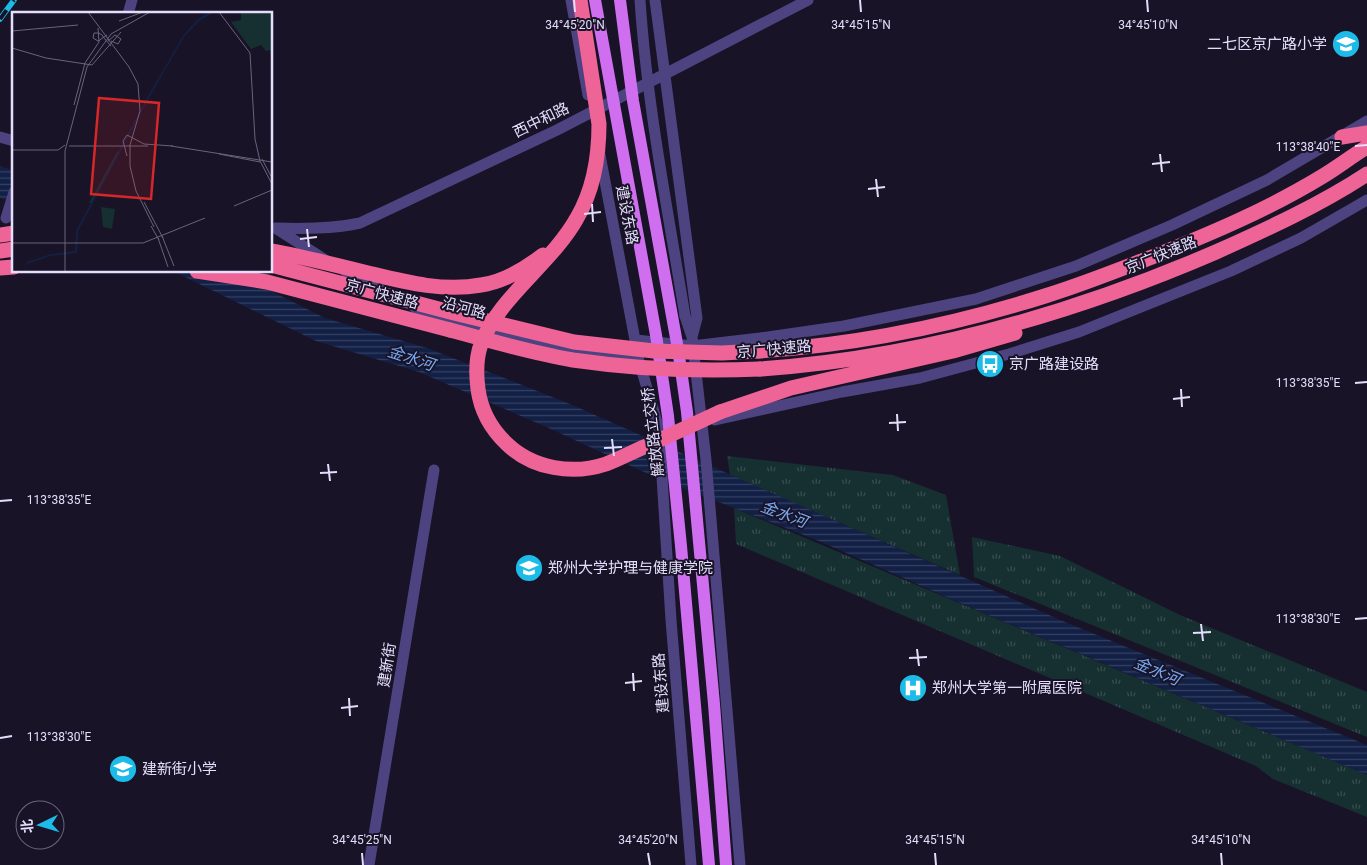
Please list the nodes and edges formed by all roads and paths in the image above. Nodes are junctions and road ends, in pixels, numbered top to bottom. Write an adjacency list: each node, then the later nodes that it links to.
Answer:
1 (571, 0): 9 (street, 建设东路)
2 (580, 0): 19 (highway, bridge)
3 (595, 0): 32 (main road, 解放路立交桥, bridge)
4 (620, 0): 33 (main road, bridge)
5 (640, 0): 25 (street, bridge)
6 (655, 0): 8 (street)
7 (808, 0): 8 (street, 西中和路)
8 (664, 74): 9 (street, 西中和路); 25 (street)
9 (591, 112): 18 (street, 西中和路); 24 (street, 建设东路)
10 (1367, 120): 12 (street)
11 (1367, 133): 12 (highway)
12 (1342, 137): 25 (street)
13 (1367, 147): 21 (highway, 京广快速路, bridge)
14 (1367, 174): 23 (highway, 京广快速路)
15 (12, 198): 17 (street)
16 (1367, 200): 27 (street)
17 (6, 218)
18 (273, 227): 26 (street, 沿河路)
19 (566, 237): 20 (highway, bridge); 23 (highway, bridge)
20 (272, 251)
21 (272, 265)
22 (203, 272): 23 (highway, 京广快速路, bridge)
23 (1138, 283)
24 (636, 340): 25 (street); 26 (street, 建设东路)
25 (692, 341): 27 (street)
26 (639, 361): 28 (street, 建设东路)
27 (702, 423): 28 (street); 34 (street)
28 (659, 432): 31 (street, 建设东路)
29 (434, 470): 30 (street, 建新街)
30 (369, 865)
31 (692, 865)
32 (708, 865)
33 (726, 865)
34 (740, 865)

